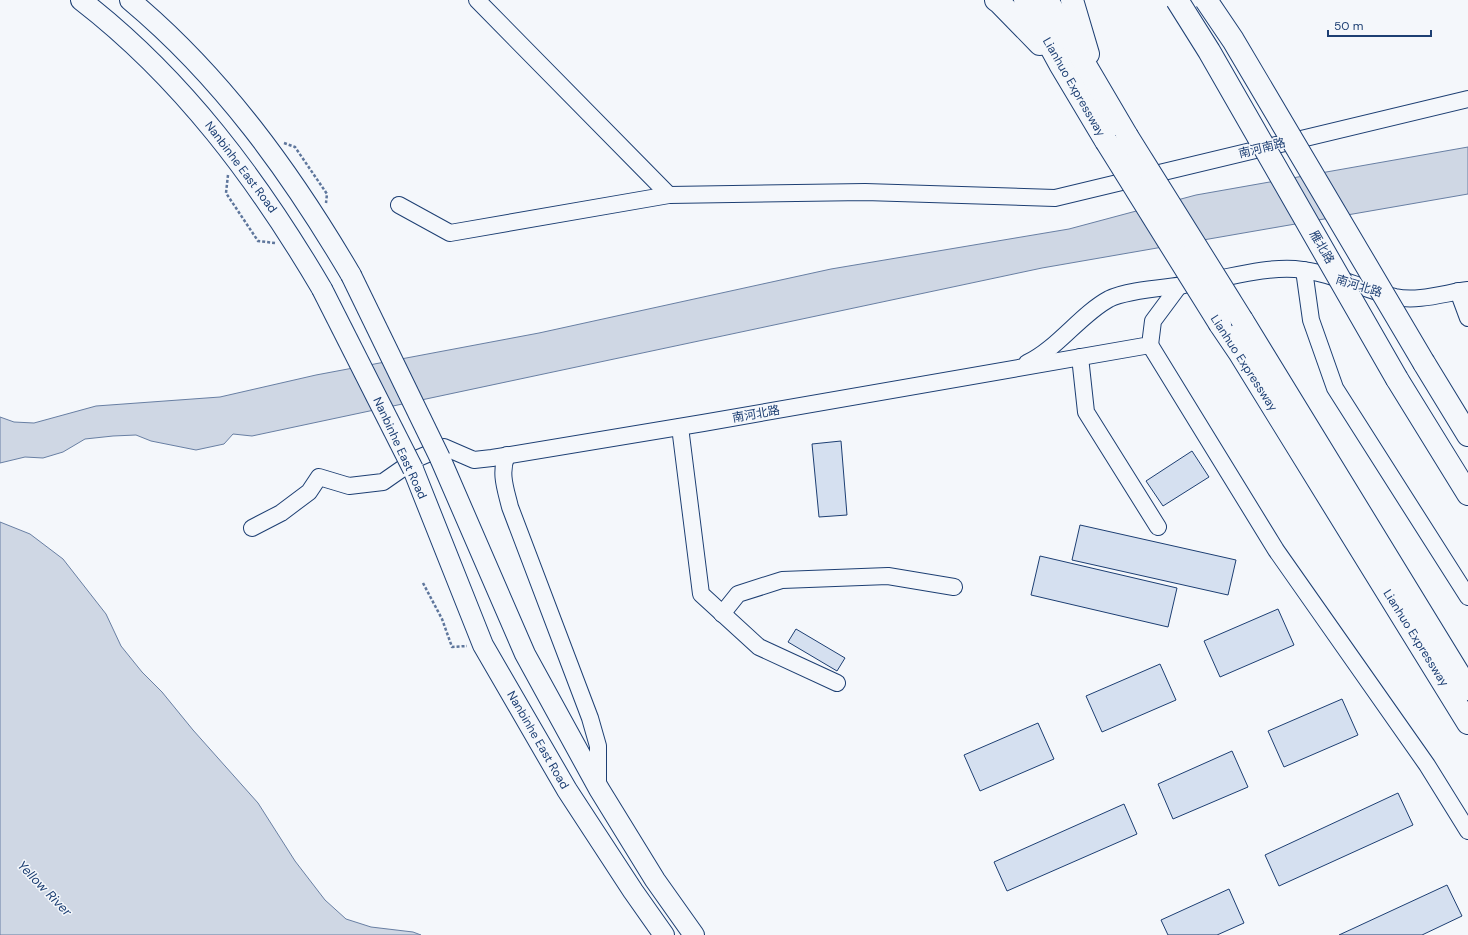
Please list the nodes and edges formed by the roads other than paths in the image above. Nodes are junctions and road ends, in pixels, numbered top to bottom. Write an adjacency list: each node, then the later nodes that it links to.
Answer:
1 (81, 0): 36 (main road, Nanbinhe East Road, bridge)
2 (130, 0): 34 (main road, bridge)
3 (477, 0): 13 (street)
4 (996, 0): 10 (highway)
5 (1025, 0): 10 (highway, Lianhuo Expressway)
6 (1047, 0): 11 (highway, Lianhuo Expressway)
7 (1072, 0): 11 (highway)
8 (1177, 0): 25 (highway, 雁北路, bridge)
9 (1206, 0): 23 (highway, bridge)
10 (1060, 64): 33 (highway, Lianhuo Expressway, bridge)
11 (1098, 87): 32 (highway, Lianhuo Expressway, bridge)
12 (1468, 99): 13 (street, 南河南路)
13 (669, 195): 14 (street, 南河南路)
14 (399, 205)
15 (1304, 270): 16 (street, 南河北路); 17 (street, 南河北路); 29 (street)
16 (1179, 286): 19 (street); 21 (street, 南河北路)
17 (1463, 290): 18 (street)
18 (1468, 318)
19 (1150, 345): 20 (street, 南河北路); 35 (street)
20 (1080, 357): 21 (street, 南河北路); 26 (street)
21 (1019, 367): 22 (street, 南河北路)
22 (680, 427): 24 (street, 南河北路); 30 (street)
23 (1468, 436)
24 (500, 456): 27 (street, 南河北路); 34 (street)
25 (1468, 494)
26 (1158, 527)
27 (252, 528)
28 (954, 586): 30 (street)
29 (1468, 597)
30 (722, 614): 31 (street)
31 (837, 683)
32 (1468, 689)
33 (1468, 723)
34 (599, 789): 37 (main road)
35 (1468, 831)
36 (664, 935)
37 (694, 935)

